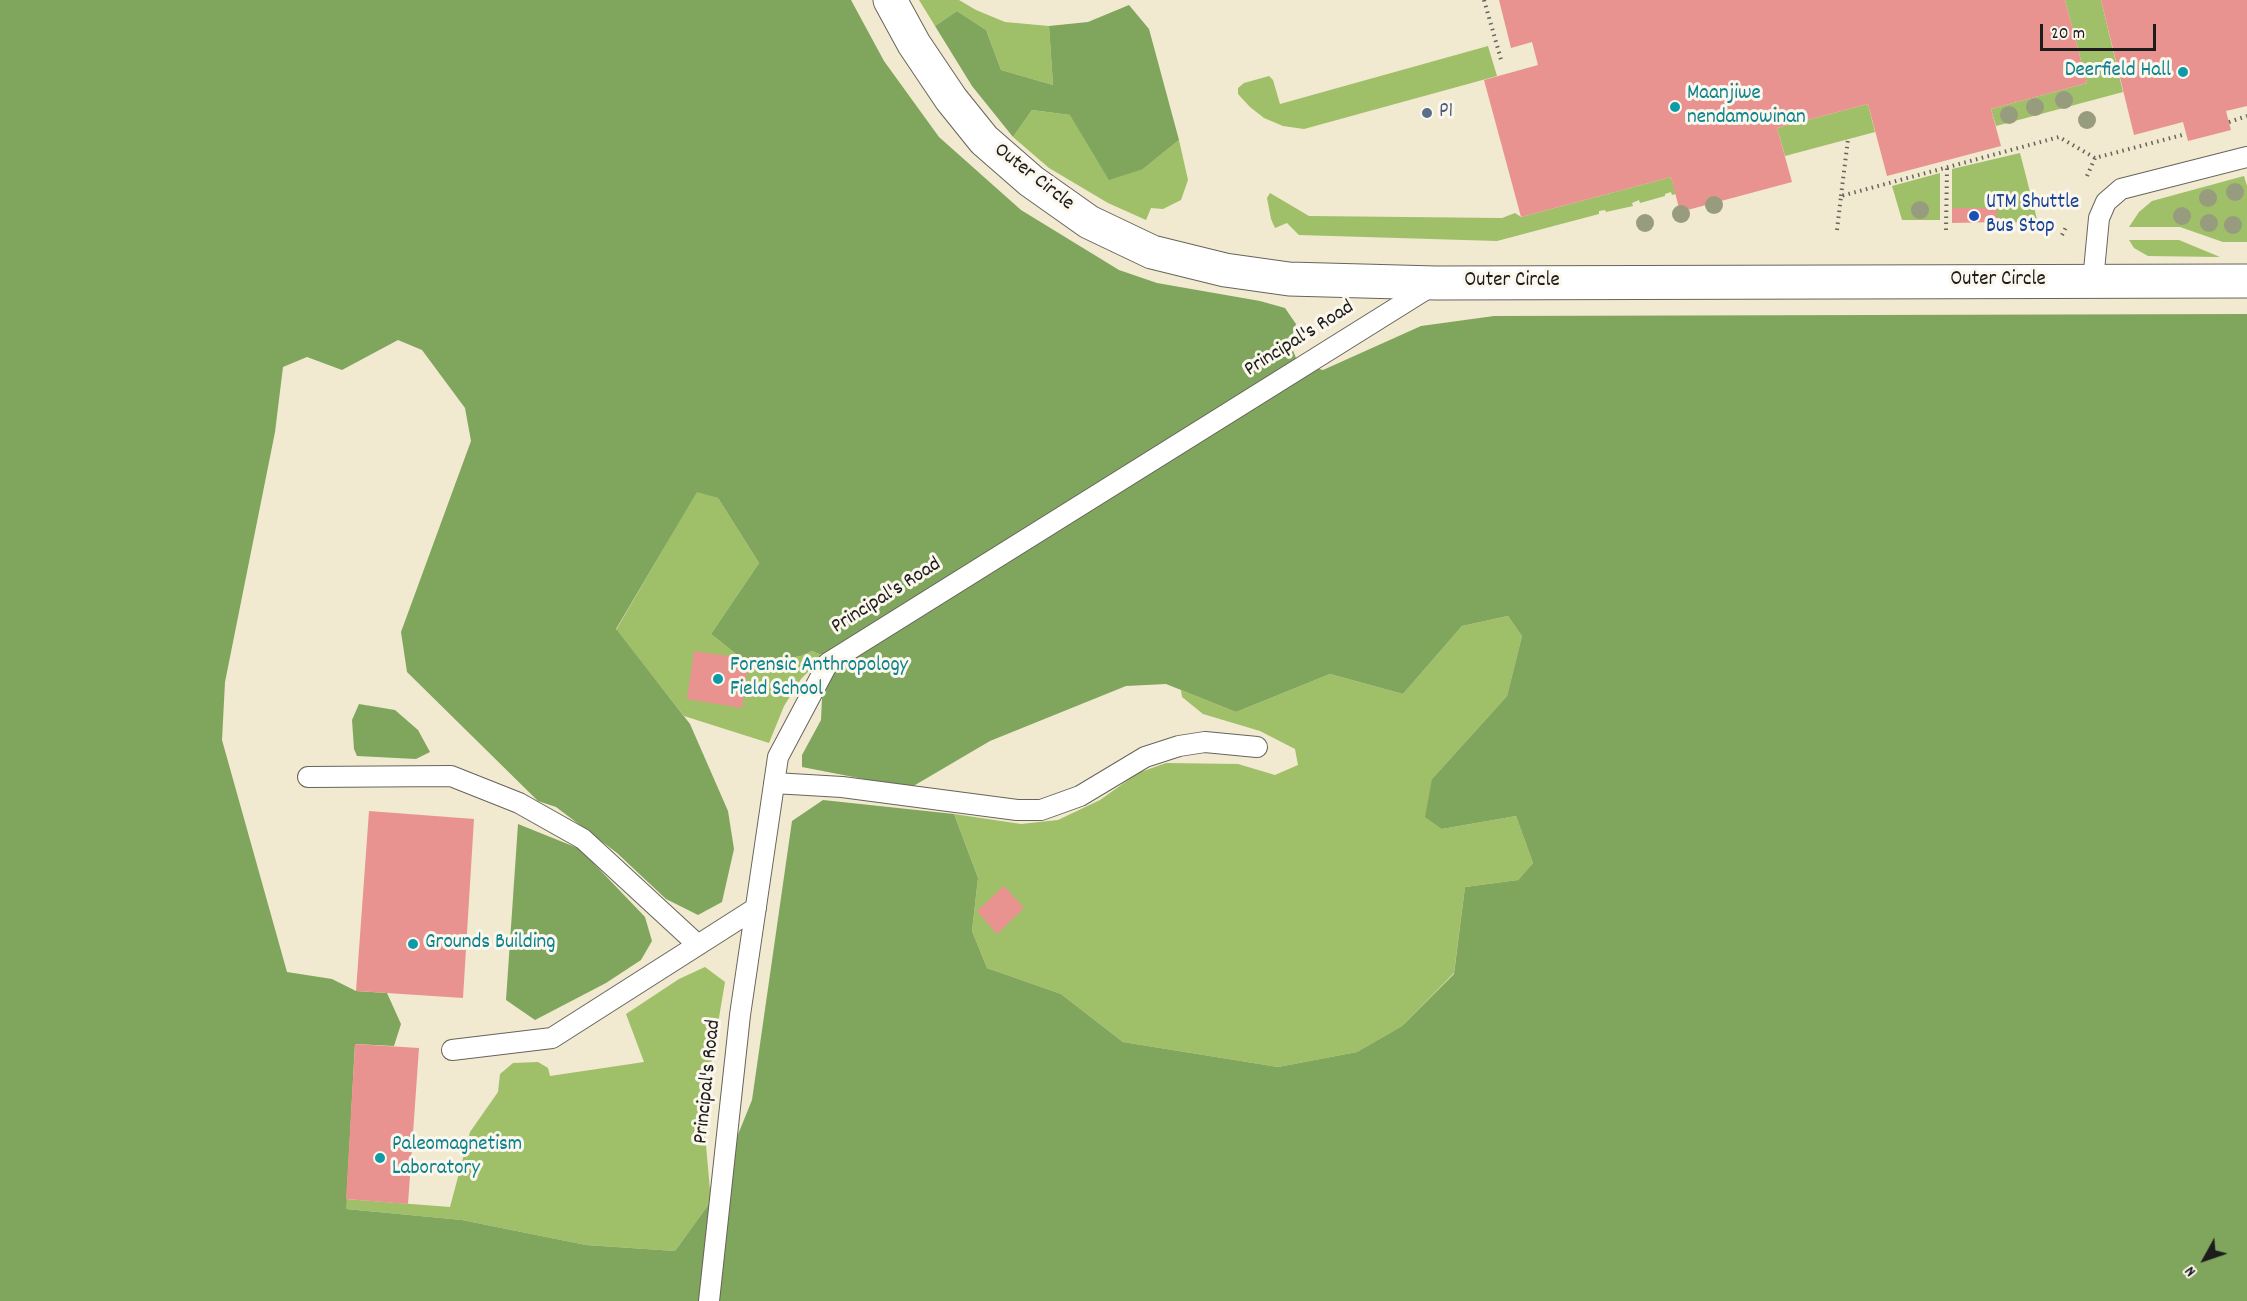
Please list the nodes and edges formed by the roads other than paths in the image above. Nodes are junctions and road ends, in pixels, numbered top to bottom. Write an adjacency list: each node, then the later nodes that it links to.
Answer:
1 (890, 0): 5 (street, Outer Circle)
2 (2247, 158): 3 (lane)
3 (2093, 281): 4 (street, Outer Circle); 5 (street, Outer Circle)
4 (2247, 281)
5 (1436, 283): 8 (lane, Principal's Road)
6 (1257, 747): 8 (lane)
7 (308, 777): 10 (lane)
8 (774, 783): 9 (lane, Principal's Road)
9 (756, 908): 10 (lane); 12 (lane, Principal's Road)
10 (698, 945): 11 (lane)
11 (452, 1050)
12 (709, 1301)

